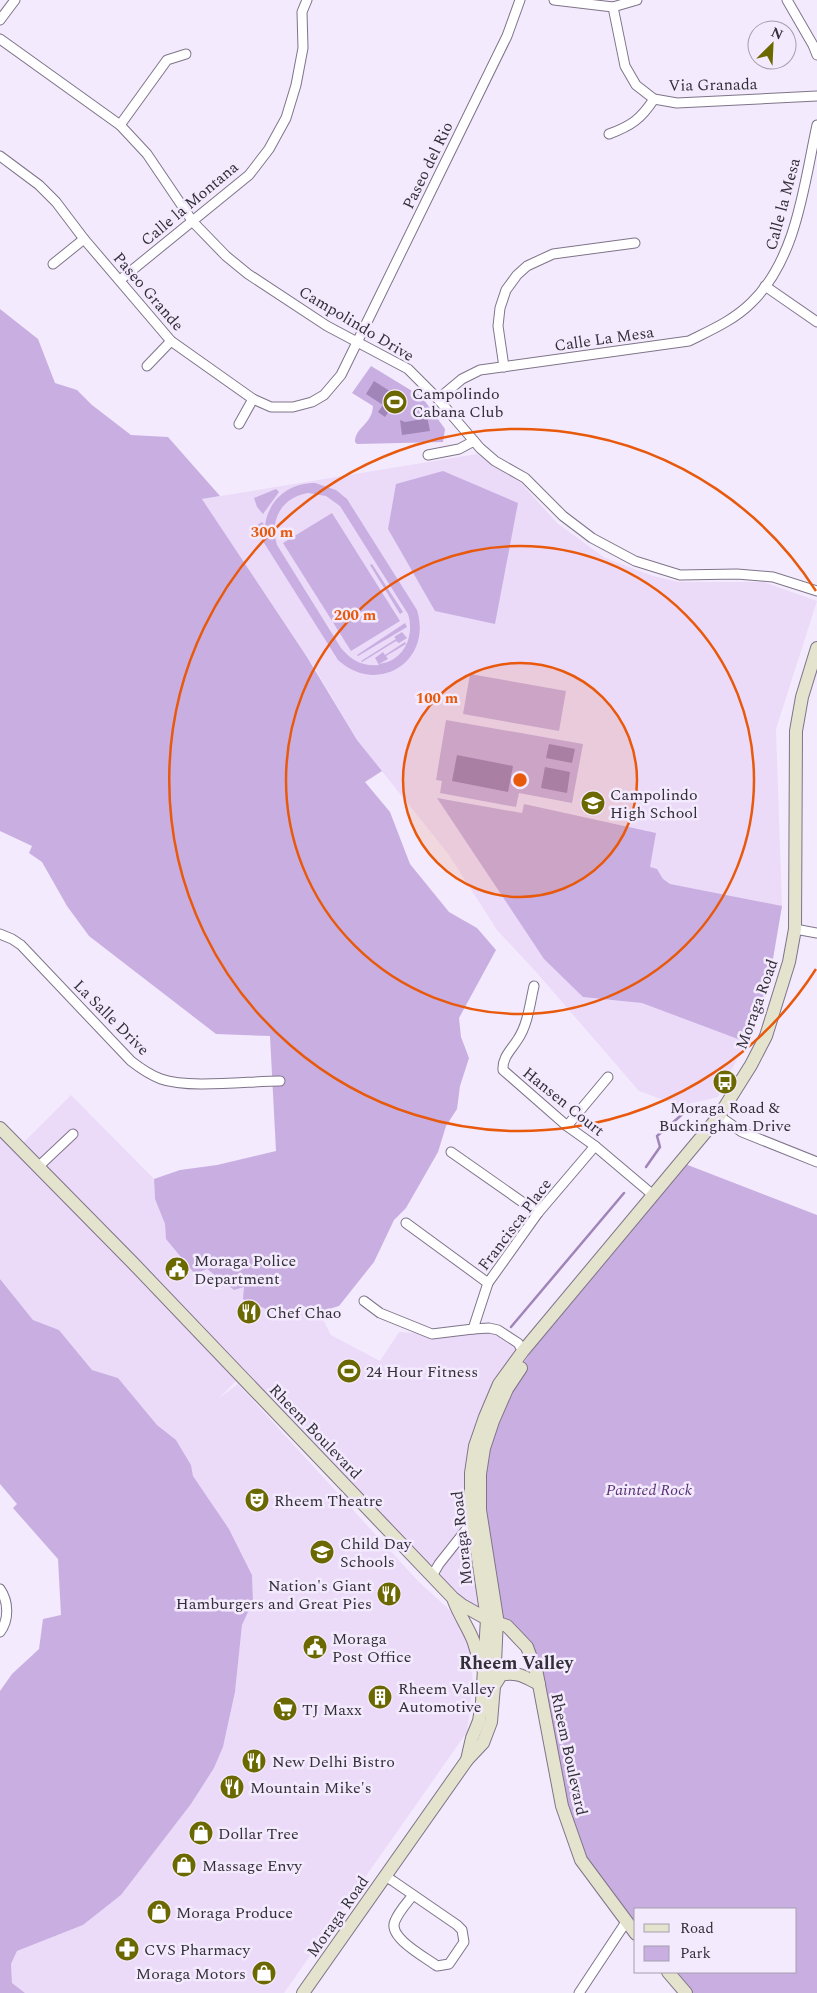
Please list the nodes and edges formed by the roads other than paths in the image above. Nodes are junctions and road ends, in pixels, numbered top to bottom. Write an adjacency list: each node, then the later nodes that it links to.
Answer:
1 (15, 0): 8 (street)
2 (307, 0): 18 (street, Calle la Montana)
3 (520, 0): 26 (street, Paseo del Rio)
4 (554, 0): 7 (street)
5 (637, 0): 7 (street)
6 (787, 0): 11 (street)
7 (613, 7): 13 (street, Via Granada)
8 (0, 20)
9 (0, 39): 14 (street, Campolindo Drive)
10 (186, 54): 14 (street)
11 (817, 55)
12 (817, 96): 13 (street, Via Granada)
13 (654, 99): 16 (street)
14 (120, 125): 18 (street, Campolindo Drive)
15 (817, 125): 23 (street, Calle la Mesa)
16 (609, 134)
17 (0, 157): 19 (street, Paseo Grande)
18 (193, 222): 22 (street, Calle la Montana); 26 (street, Campolindo Drive)
19 (84, 238): 21 (street); 22 (street, Paseo Grande)
20 (635, 243): 28 (street)
21 (53, 264)
22 (120, 280): 25 (street, Paseo Grande)
23 (766, 286): 24 (street); 28 (street, Calle La Mesa)
24 (817, 322)
25 (171, 341): 27 (street); 30 (street, Paseo Grande)
26 (357, 342): 29 (street, Campolindo Drive); 30 (street, Paseo Grande)
27 (147, 366)
28 (504, 366): 29 (street, Calle La Mesa)
29 (438, 399): 32 (street, Campolindo Drive)
30 (253, 400): 31 (street)
31 (239, 424)
32 (474, 441): 33 (street); 34 (street, Campolindo Drive)
33 (428, 455)
34 (817, 591)
35 (817, 648): 36 (main road, Moraga Road)
36 (795, 929): 37 (street); 42 (main road, Moraga Road)
37 (817, 933)
38 (0, 934): 41 (street, La Salle Drive)
39 (534, 986): 43 (street, Hansen Court)
40 (608, 1077): 43 (street)
41 (280, 1080)
42 (719, 1116): 48 (street); 50 (main road, Moraga Road)
43 (567, 1126): 46 (street, Hansen Court)
44 (0, 1128): 49 (main road, Rheem Boulevard)
45 (73, 1134): 49 (street)
46 (595, 1146): 50 (street, Hansen Court); 51 (street, Francisca Place)
47 (451, 1152): 51 (street)
48 (817, 1162)
49 (38, 1167): 59 (main road, Rheem Boulevard)
50 (653, 1194): 55 (main road, Moraga Road)
51 (538, 1213): 53 (street, Francisca Place)
52 (406, 1223): 53 (street)
53 (488, 1283): 56 (street, Francisca Place)
54 (364, 1301): 56 (street)
55 (560, 1306): 57 (main road, Moraga Road); 62 (main road, Moraga Road)
56 (473, 1329): 57 (street)
57 (522, 1351): 58 (main road, Moraga Road)
58 (473, 1521): 59 (street); 62 (main road, Moraga Road)
59 (432, 1576): 61 (main road, Rheem Boulevard)
60 (0, 1589): 63 (street)
61 (454, 1598): 62 (main road, Rheem Boulevard); 64 (main road)
62 (492, 1620): 64 (main road, Moraga Road); 65 (main road, Rheem Boulevard)
63 (0, 1632)
64 (489, 1684): 65 (main road); 66 (main road, Moraga Road)
65 (538, 1684): 68 (main road, Rheem Boulevard)
66 (385, 1876): 67 (street); 71 (main road, Moraga Road)
67 (412, 1895): 67 (street)
68 (626, 1922): 69 (main road, Rheem Boulevard); 72 (street)
69 (634, 1932)
70 (669, 1973): 73 (main road)
71 (303, 1993)
72 (579, 1993)
73 (686, 1993)

